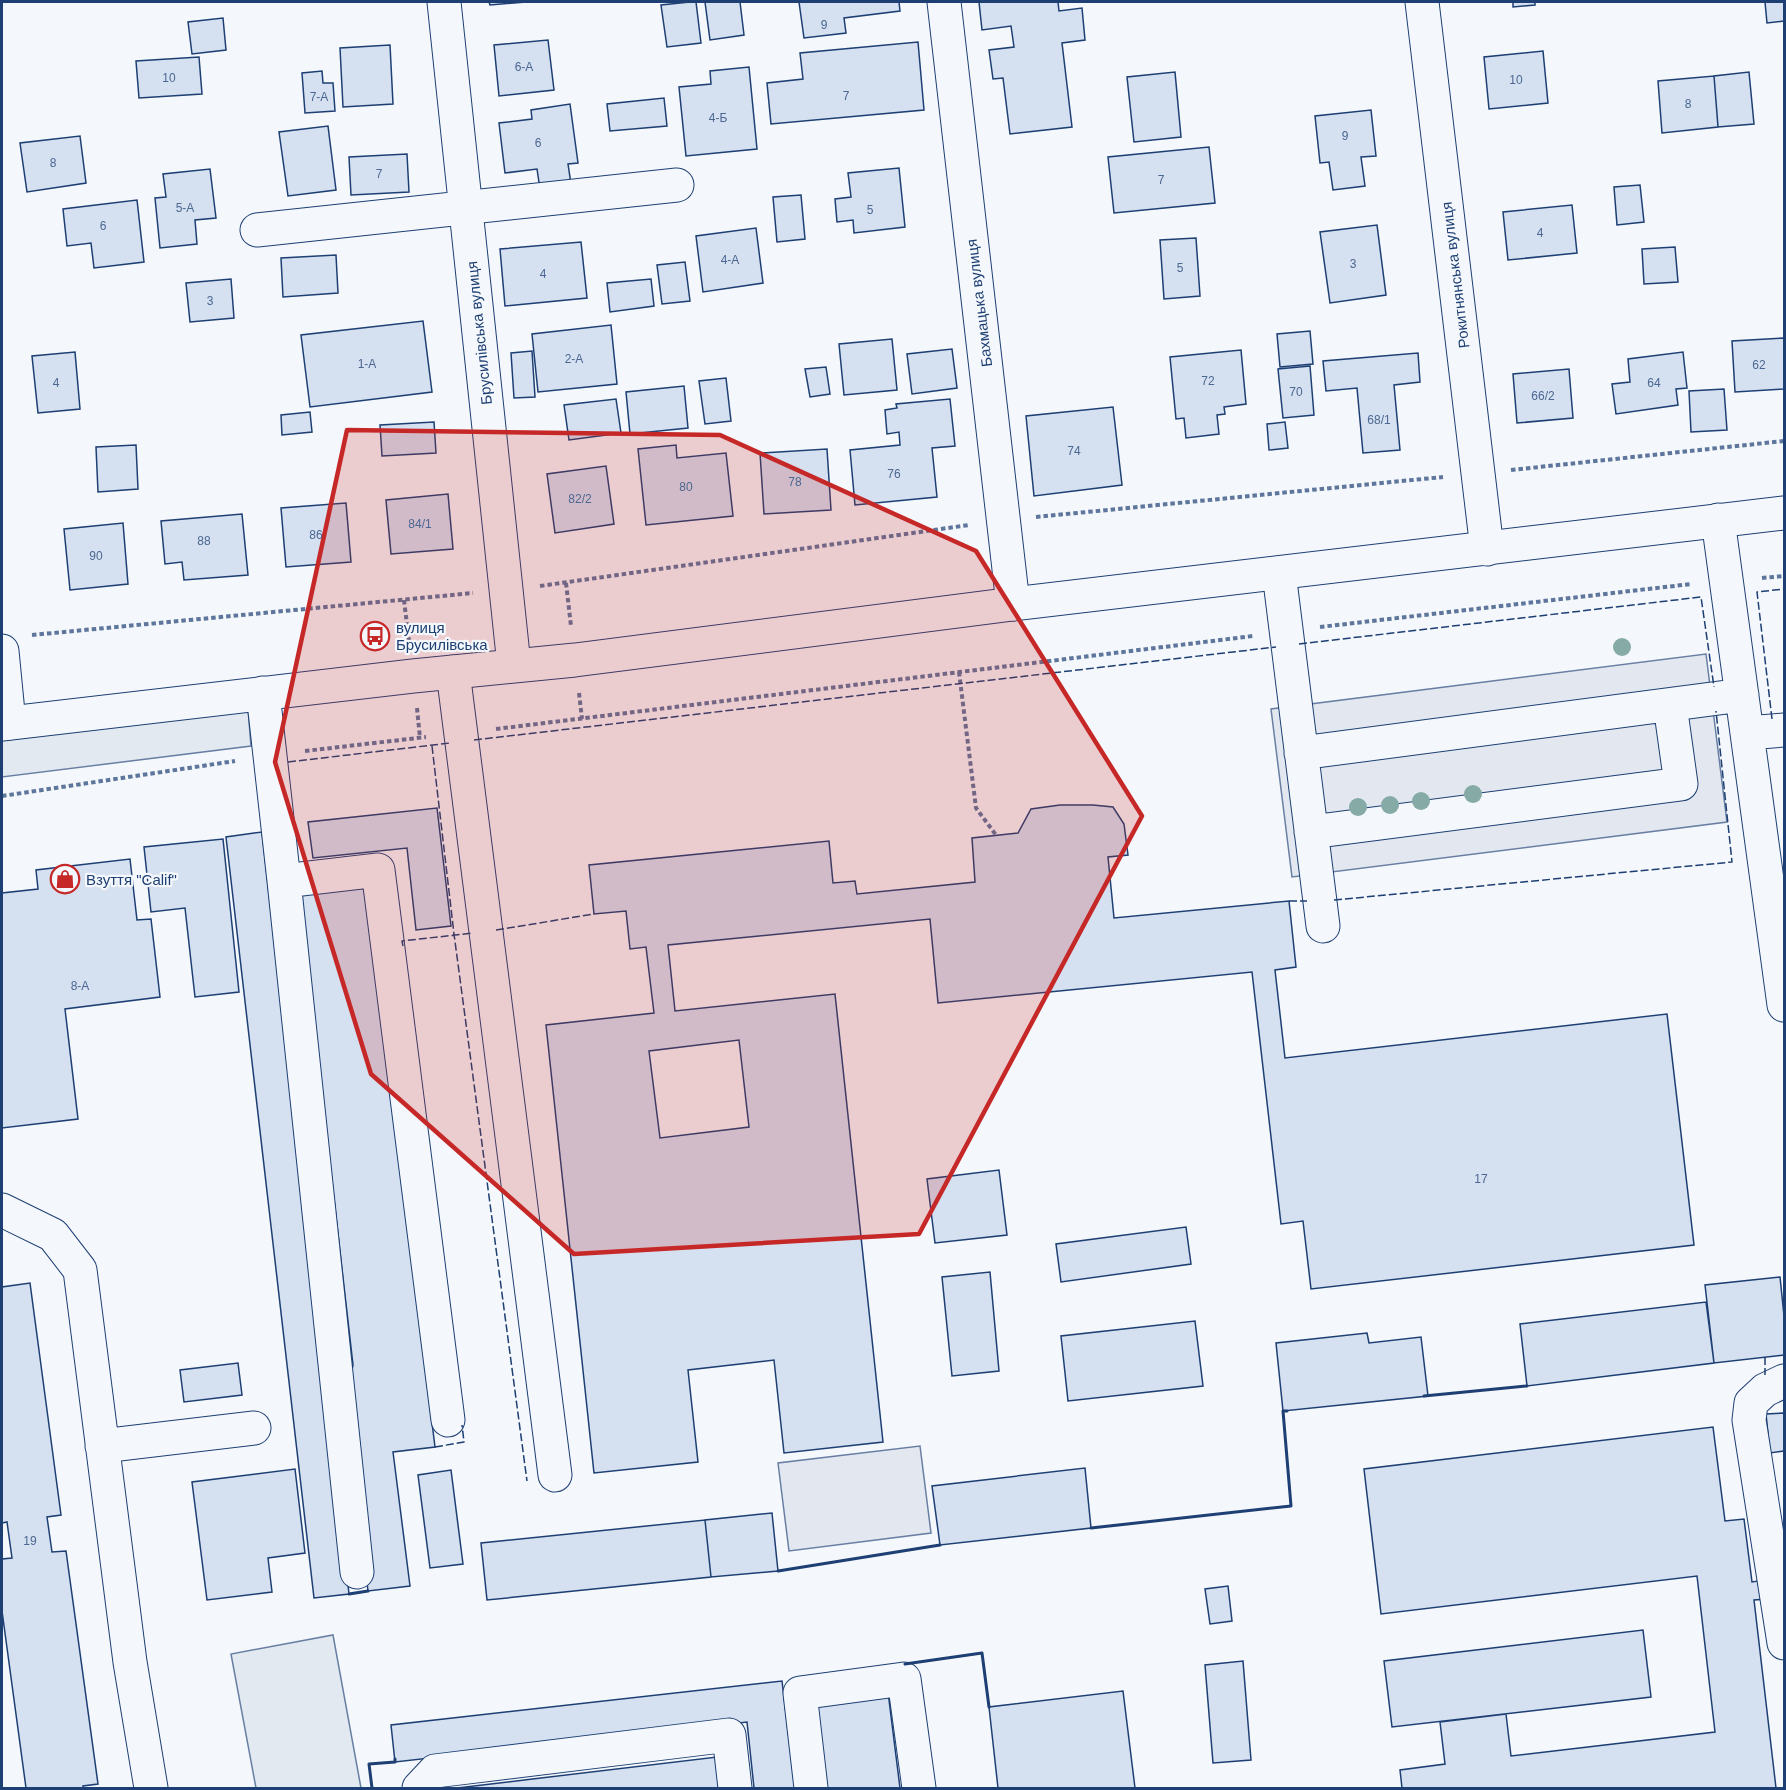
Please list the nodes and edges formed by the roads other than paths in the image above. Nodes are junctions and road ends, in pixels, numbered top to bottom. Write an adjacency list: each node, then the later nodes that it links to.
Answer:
1 (444, 2): 5 (street, Брусилівська вулиця)
2 (944, 2): 11 (street, Бахмацька вулиця)
3 (1422, 2): 9 (street, Рокитнянська вулиця)
4 (677, 185): 5 (street)
5 (466, 207): 6 (street); 13 (street, Брусилівська вулиця)
6 (257, 230)
7 (1785, 513): 8 (street)
8 (1719, 520): 9 (street); 16 (street)
9 (1487, 549): 10 (street)
10 (1280, 573): 11 (street); 21 (street)
11 (1013, 604): 13 (street)
12 (13, 643): 18 (street)
13 (514, 665): 14 (street)
14 (453, 672): 15 (street); 31 (street)
15 (263, 693): 18 (street); 23 (street)
16 (1742, 695): 17 (street); 20 (street)
17 (1670, 705): 21 (street); 22 (street)
18 (5, 723)
19 (1785, 730): 20 (street)
20 (1747, 734): 25 (street)
21 (1301, 753): 22 (street)
22 (1311, 832): 24 (street)
23 (284, 881): 28 (street); 32 (street)
24 (1323, 926)
25 (1785, 1005)
26 (2, 1210): 30 (street)
27 (1785, 1381): 33 (street)
28 (448, 1420)
29 (254, 1428): 30 (street)
30 (102, 1446): 34 (street)
31 (555, 1475)
32 (357, 1572)
33 (1785, 1643)
34 (151, 1788)
35 (419, 1788): 36 (street)
36 (735, 1788)
37 (811, 1788): 38 (street)
38 (920, 1788)

